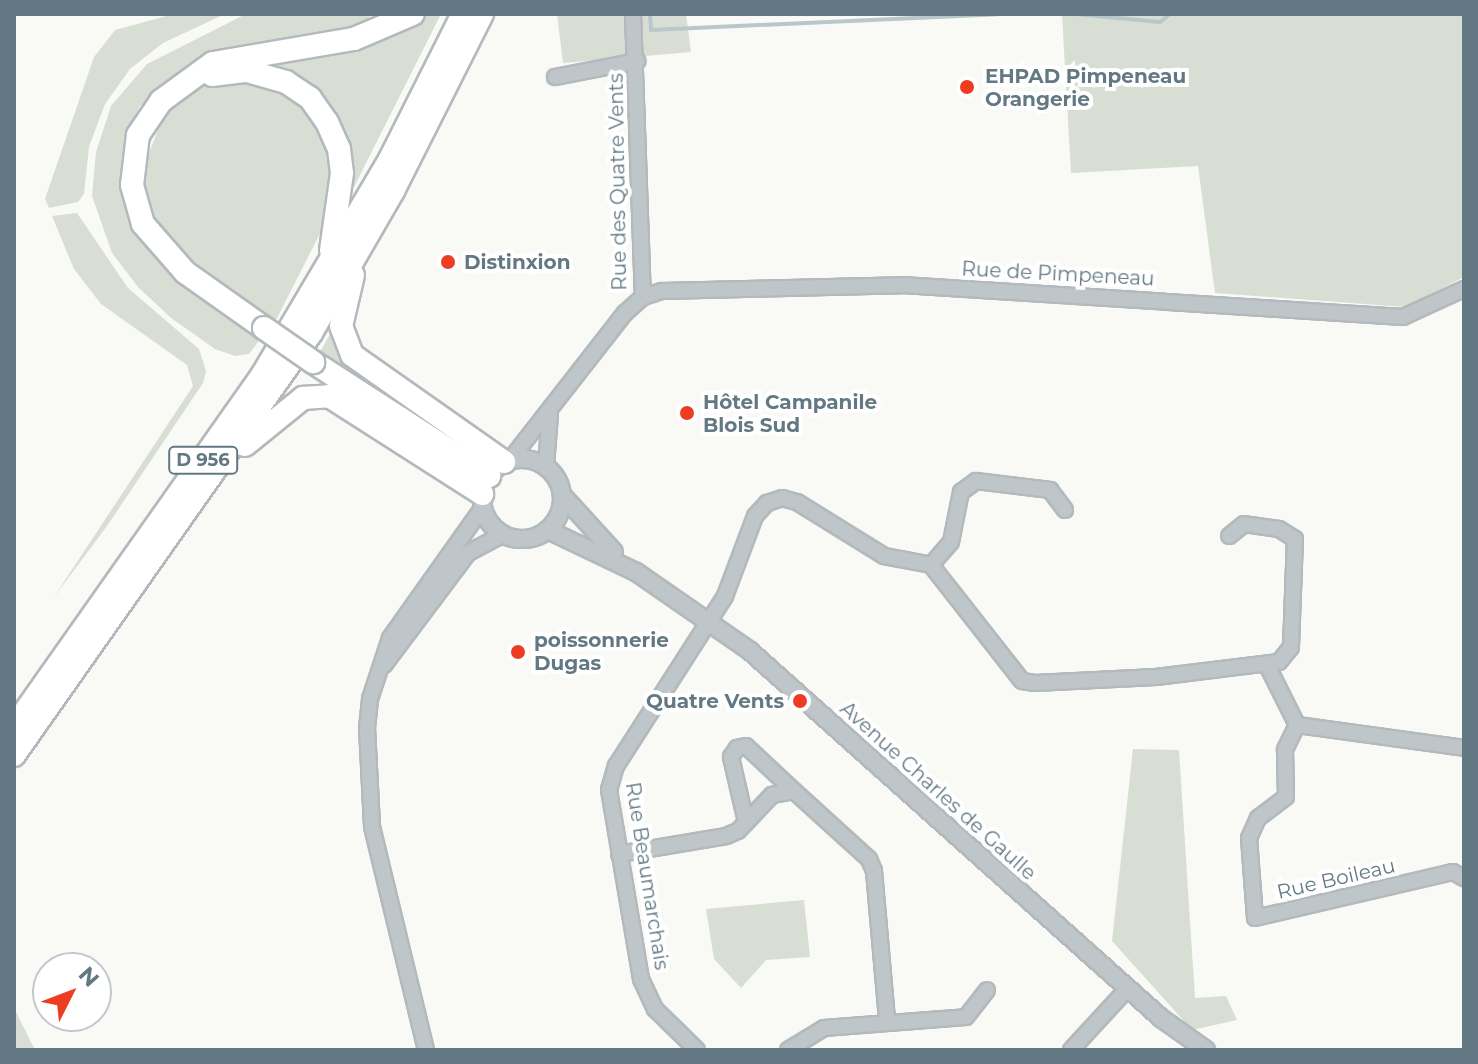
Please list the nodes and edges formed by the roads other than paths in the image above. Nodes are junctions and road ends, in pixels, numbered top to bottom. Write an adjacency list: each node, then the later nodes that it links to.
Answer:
1 (413, 14): 7 (highway, D 956)
2 (463, 14): 9 (highway, D 956)
3 (482, 14): 8 (highway, D 956)
4 (633, 14): 5 (street, Rue des Quatre Vents)
5 (637, 61): 6 (street); 11 (street, Rue des Quatre Vents)
6 (555, 77)
7 (161, 101): 9 (highway, D 956); 15 (highway, D 956, bridge)
8 (360, 247): 13 (highway, D 956); 15 (highway, D 956)
9 (319, 285): 27 (highway, D 956)
10 (1464, 289): 11 (street, Rue de Pimpeneau)
11 (643, 297): 12 (street, Rue des Quatre Vents)
12 (550, 414): 14 (street); 15 (street, Rue des Quatre Vents)
13 (225, 461): 15 (highway, D 956); 29 (highway, D 956)
14 (546, 466): 15 (street); 16 (street)
15 (494, 480): 19 (street); 25 (street, Rue des Quatre Vents)
16 (562, 495): 18 (street); 22 (street, Avenue Charles de Gaulle)
17 (1065, 510): 21 (street)
18 (548, 530): 19 (street); 22 (street, Avenue Charles de Gaulle)
19 (503, 534): 25 (street, Rue des Quatre Vents)
20 (1229, 536): 24 (street)
21 (931, 565): 23 (street, Rue Beaumarchais); 24 (street)
22 (636, 572): 23 (street, Avenue Charles de Gaulle)
23 (710, 620): 32 (street, Rue Beaumarchais); 34 (street, Avenue Charles de Gaulle)
24 (1267, 665): 26 (street)
25 (376, 675): 37 (street, Rue des Quatre Vents)
26 (1297, 725): 28 (street); 33 (street, Rue Boileau)
27 (14, 727)
28 (1464, 748)
29 (14, 755)
30 (794, 791): 31 (street); 31 (street); 36 (street)
31 (746, 822): 32 (street)
32 (619, 854): 38 (street, Rue Beaumarchais)
33 (1464, 878)
34 (1128, 988): 40 (street); 41 (street, Avenue Charles de Gaulle)
35 (987, 990): 36 (street)
36 (887, 1021): 39 (street)
37 (426, 1050)
38 (697, 1050)
39 (788, 1050)
40 (1071, 1050)
41 (1206, 1050)

